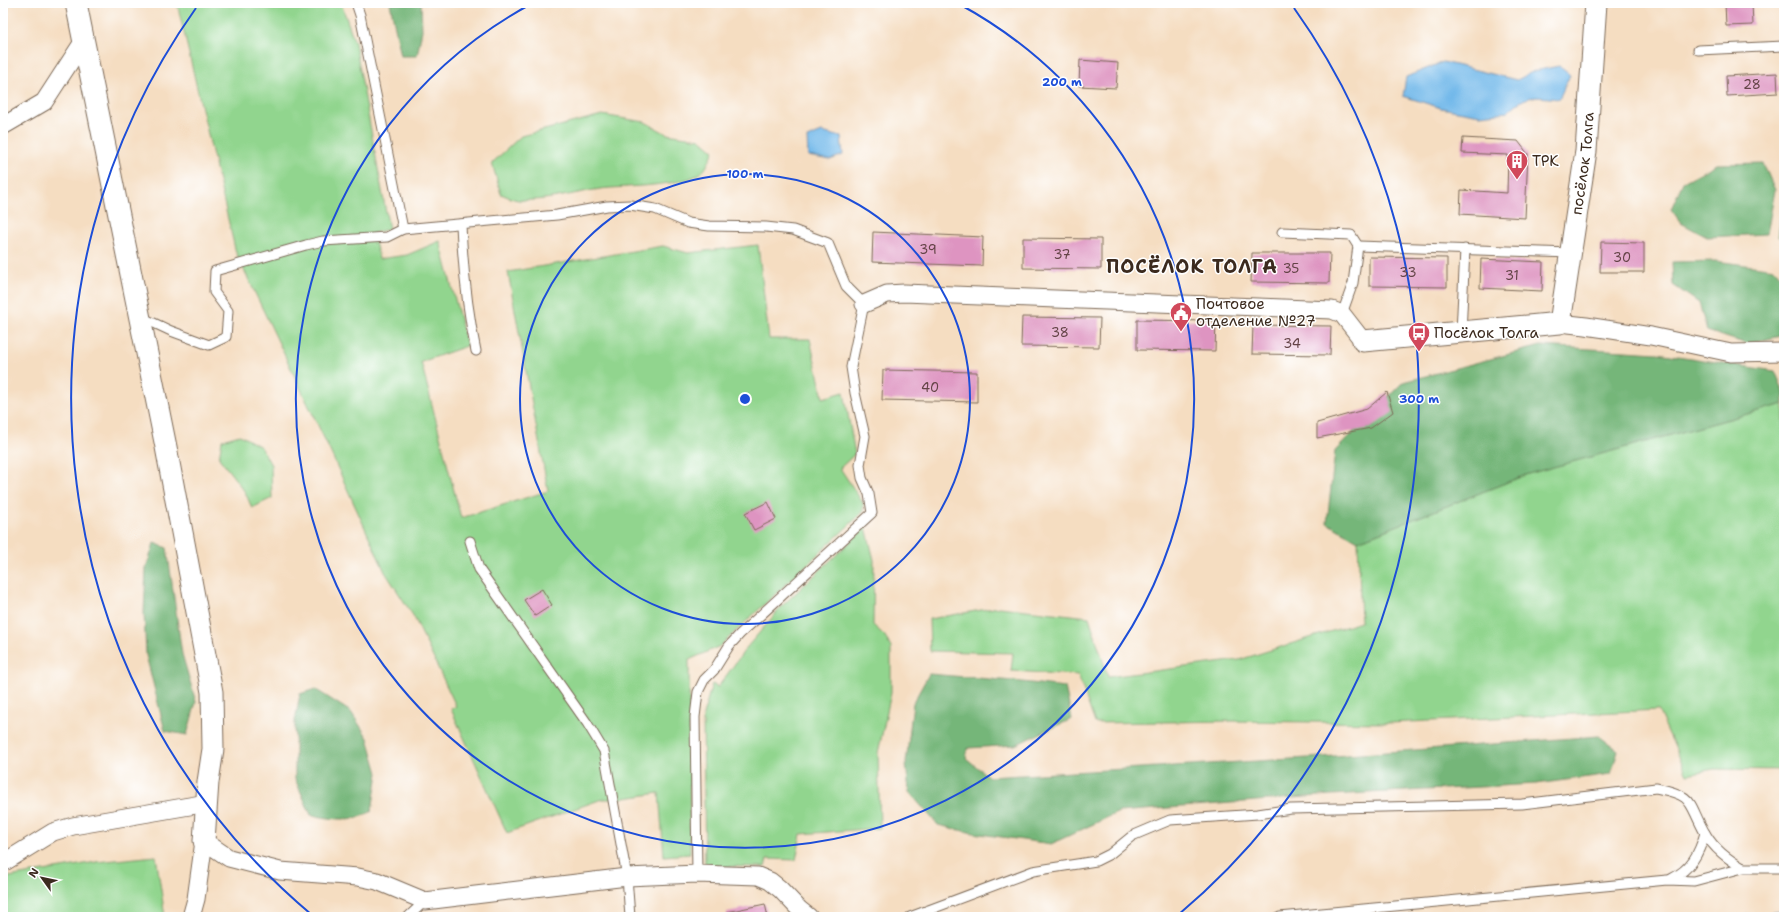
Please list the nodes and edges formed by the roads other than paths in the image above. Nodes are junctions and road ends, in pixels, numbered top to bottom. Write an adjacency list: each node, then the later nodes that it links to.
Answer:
1 (76, 3): 4 (street)
2 (356, 3): 9 (lane)
3 (1596, 3): 13 (street, посёлок Толга)
4 (83, 42): 7 (street); 16 (street)
5 (1784, 46): 6 (lane)
6 (1698, 50)
7 (3, 126)
8 (461, 225): 9 (lane); 14 (lane); 20 (lane)
9 (403, 229): 16 (lane)
10 (1282, 232): 11 (lane)
11 (1358, 246): 12 (lane); 15 (lane)
12 (1465, 249): 13 (lane); 18 (lane)
13 (1571, 253): 17 (street, посёлок Толга)
14 (864, 304): 15 (street); 29 (lane)
15 (1342, 314): 19 (street)
16 (139, 316): 23 (street)
17 (1560, 323): 18 (street); 21 (street)
18 (1461, 333): 19 (street)
19 (1363, 341)
20 (476, 351)
21 (1784, 352)
22 (470, 541): 30 (lane)
23 (207, 803): 25 (street); 26 (street)
24 (1705, 833): 27 (lane); 31 (lane); 37 (lane)
25 (204, 841): 32 (street); 33 (street)
26 (3, 863)
27 (1743, 868): 28 (lane); 31 (lane)
28 (1784, 868)
29 (697, 874): 30 (street); 36 (street)
30 (626, 877): 32 (street); 35 (lane)
31 (1668, 880): 38 (lane)
32 (426, 900): 34 (lane)
33 (191, 917)
34 (408, 917)
35 (630, 917)
36 (809, 917)
37 (910, 917)
38 (1280, 917)

